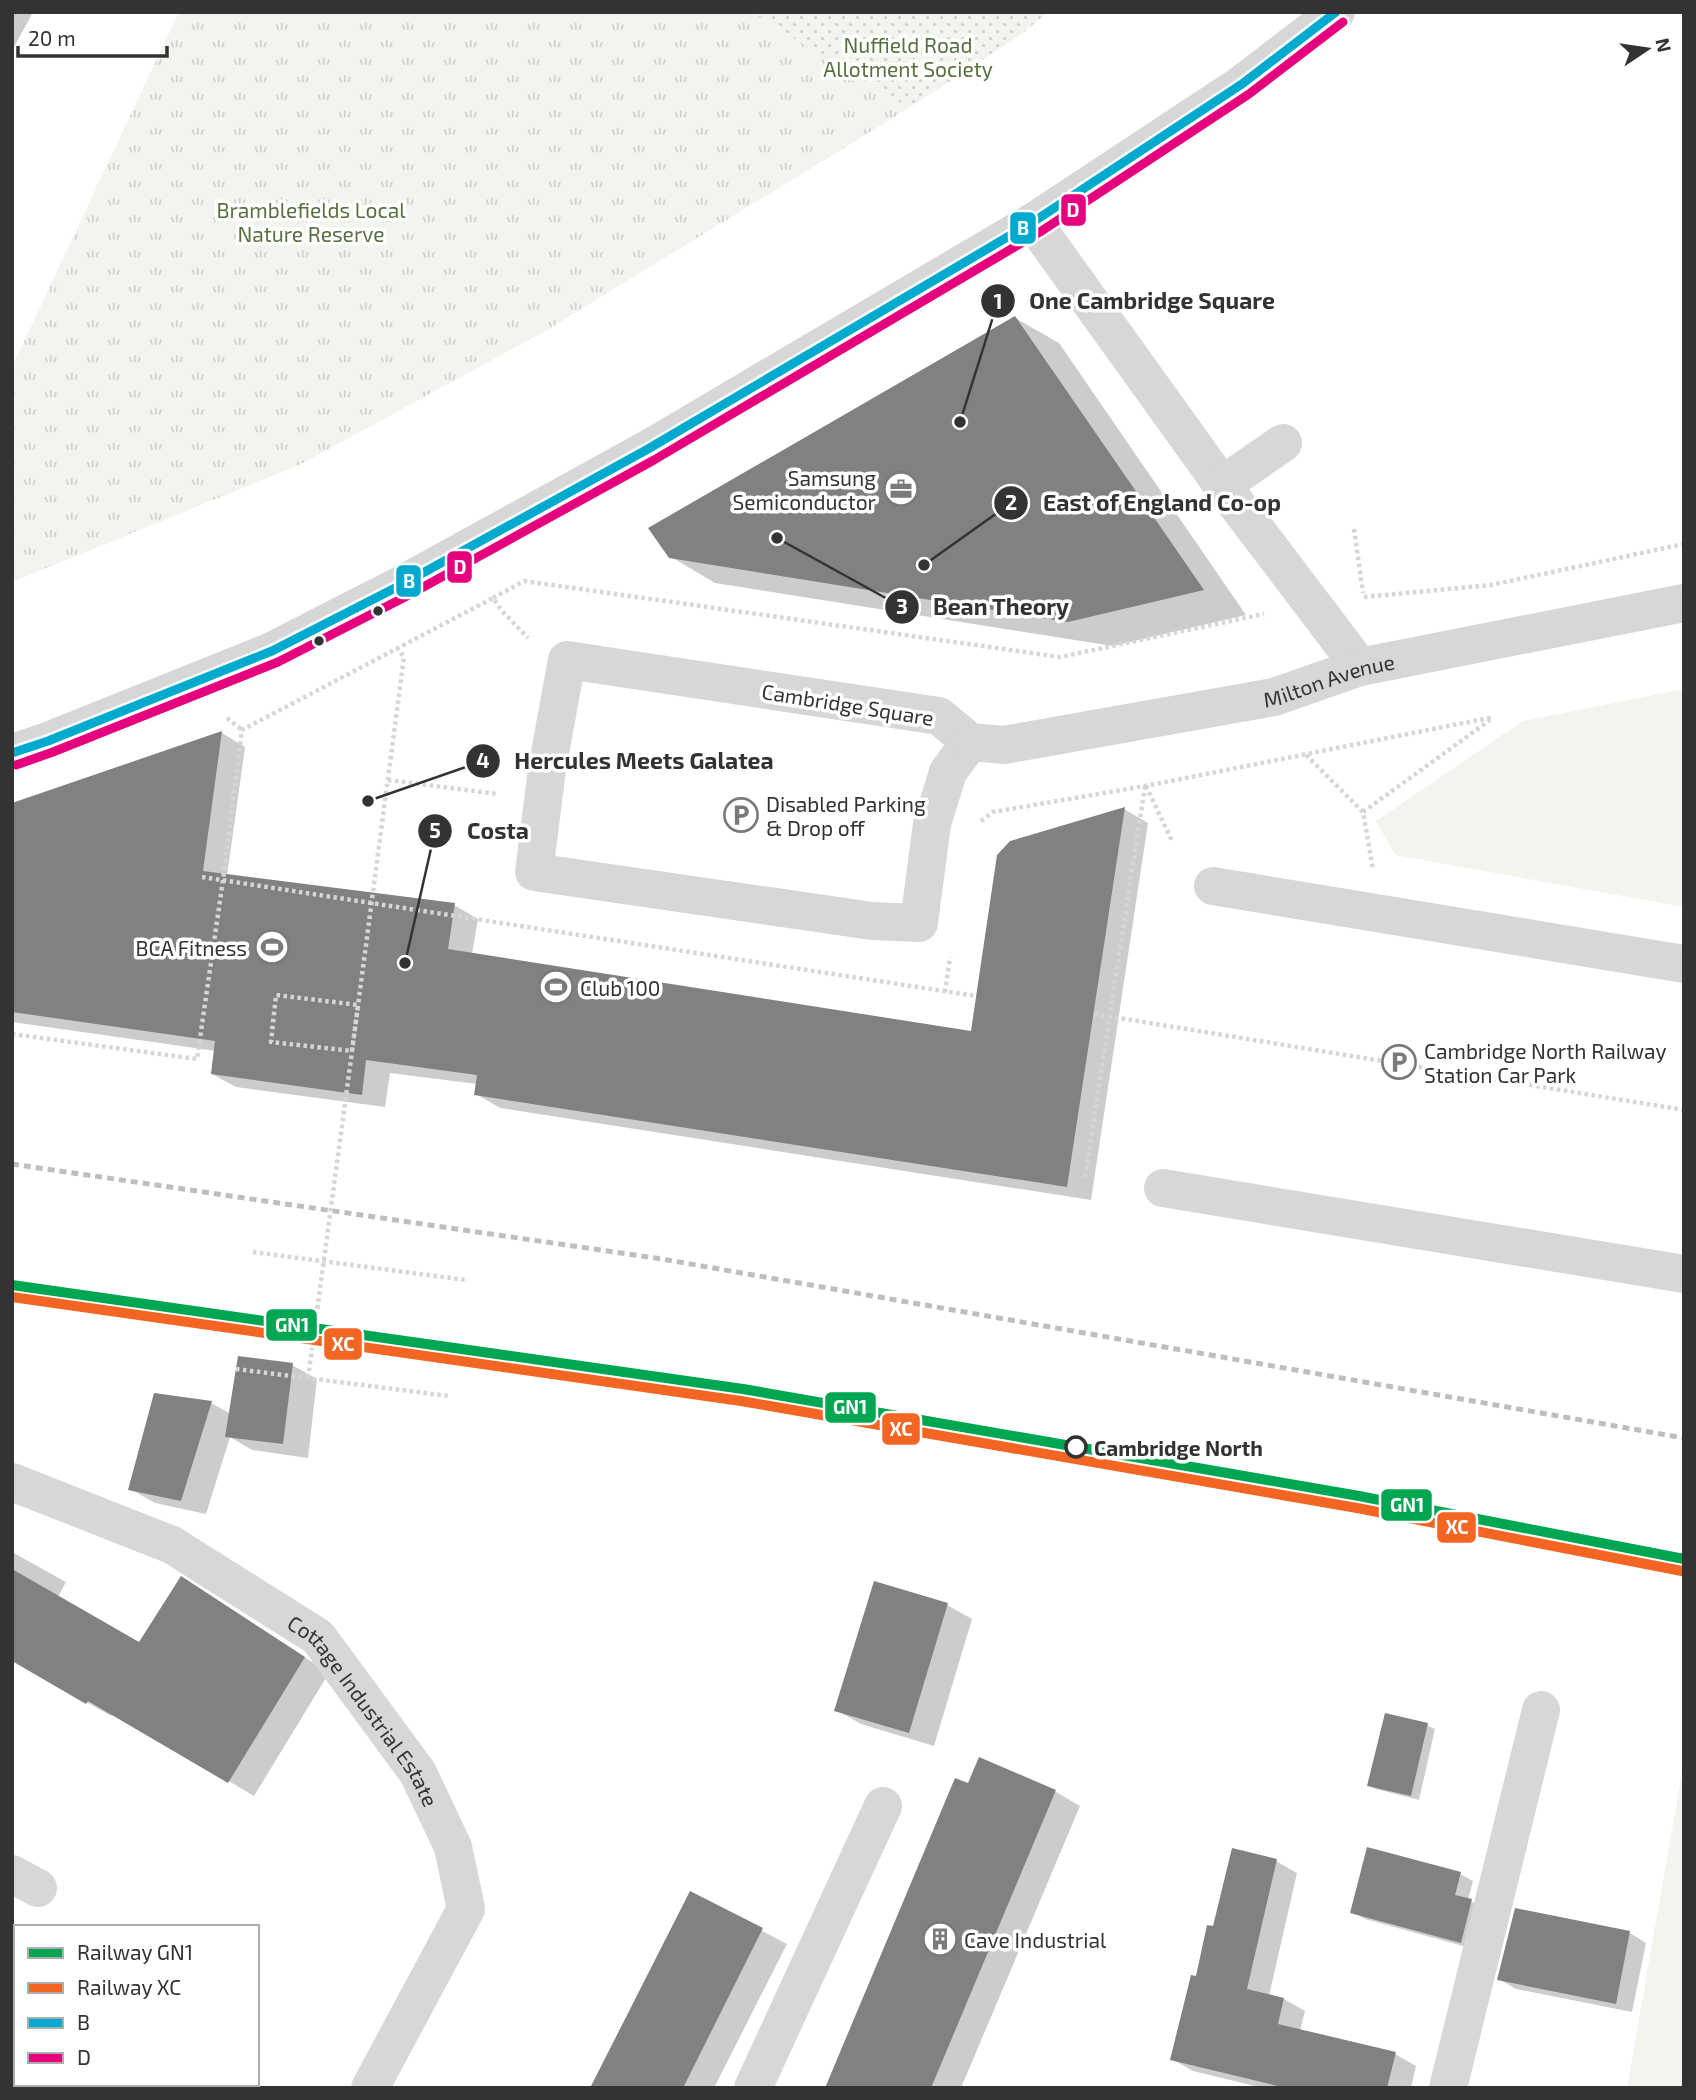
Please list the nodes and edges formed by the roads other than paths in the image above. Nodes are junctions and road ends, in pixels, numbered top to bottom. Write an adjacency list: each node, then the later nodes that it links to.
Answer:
1 (1336, 12): 2 (street)
2 (1033, 222): 4 (street); 8 (street)
3 (1283, 443): 4 (street)
4 (1222, 485): 6 (street)
5 (1684, 603): 6 (street, Milton Avenue)
6 (1360, 667): 7 (street, Milton Avenue)
7 (971, 742): 7 (street, Cambridge Square)
8 (12, 753)
9 (1213, 886): 10 (street)
10 (1684, 964)
11 (1163, 1188): 12 (street)
12 (1684, 1274)
13 (12, 1482): 16 (street, Cottage Industrial Estate)
14 (1541, 1710): 18 (street)
15 (883, 1806): 17 (street)
16 (370, 2088)
17 (753, 2088)
18 (1448, 2088)

